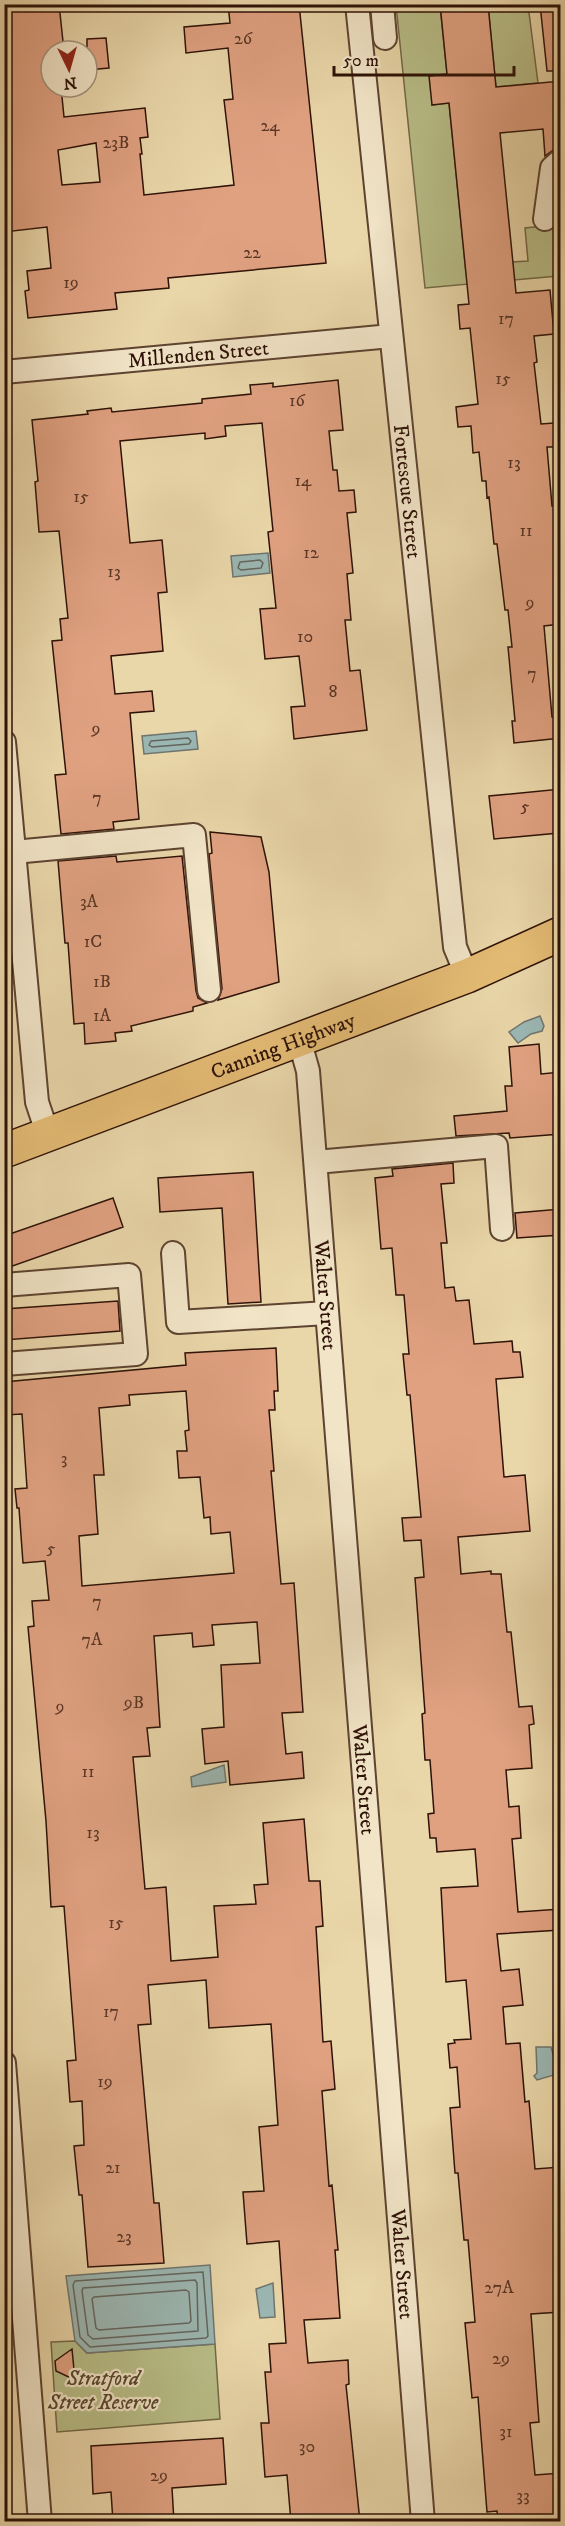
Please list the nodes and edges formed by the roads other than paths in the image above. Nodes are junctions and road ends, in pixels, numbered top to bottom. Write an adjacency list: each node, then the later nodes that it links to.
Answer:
1 (357, 4): 6 (street, Fortescue Street)
2 (382, 4): 3 (street)
3 (385, 38)
4 (561, 162): 5 (street)
5 (545, 219)
6 (391, 336): 7 (street, Millenden Street); 11 (street, Fortescue Street)
7 (4, 372)
8 (4, 742): 9 (street)
9 (14, 852): 12 (street); 14 (street)
10 (561, 934): 11 (highway, Canning Highway)
11 (467, 976): 13 (highway, Canning Highway)
12 (209, 990)
13 (299, 1039): 14 (highway, Canning Highway); 16 (street, Walter Street)
14 (48, 1135): 15 (highway, Canning Highway)
15 (4, 1151)
16 (316, 1162): 17 (street); 20 (street, Walter Street)
17 (502, 1229)
18 (173, 1253): 20 (street)
19 (4, 1285): 21 (street)
20 (327, 1313): 24 (street, Walter Street)
21 (4, 1364)
22 (4, 2063): 23 (street)
23 (40, 2522)
24 (423, 2522)

